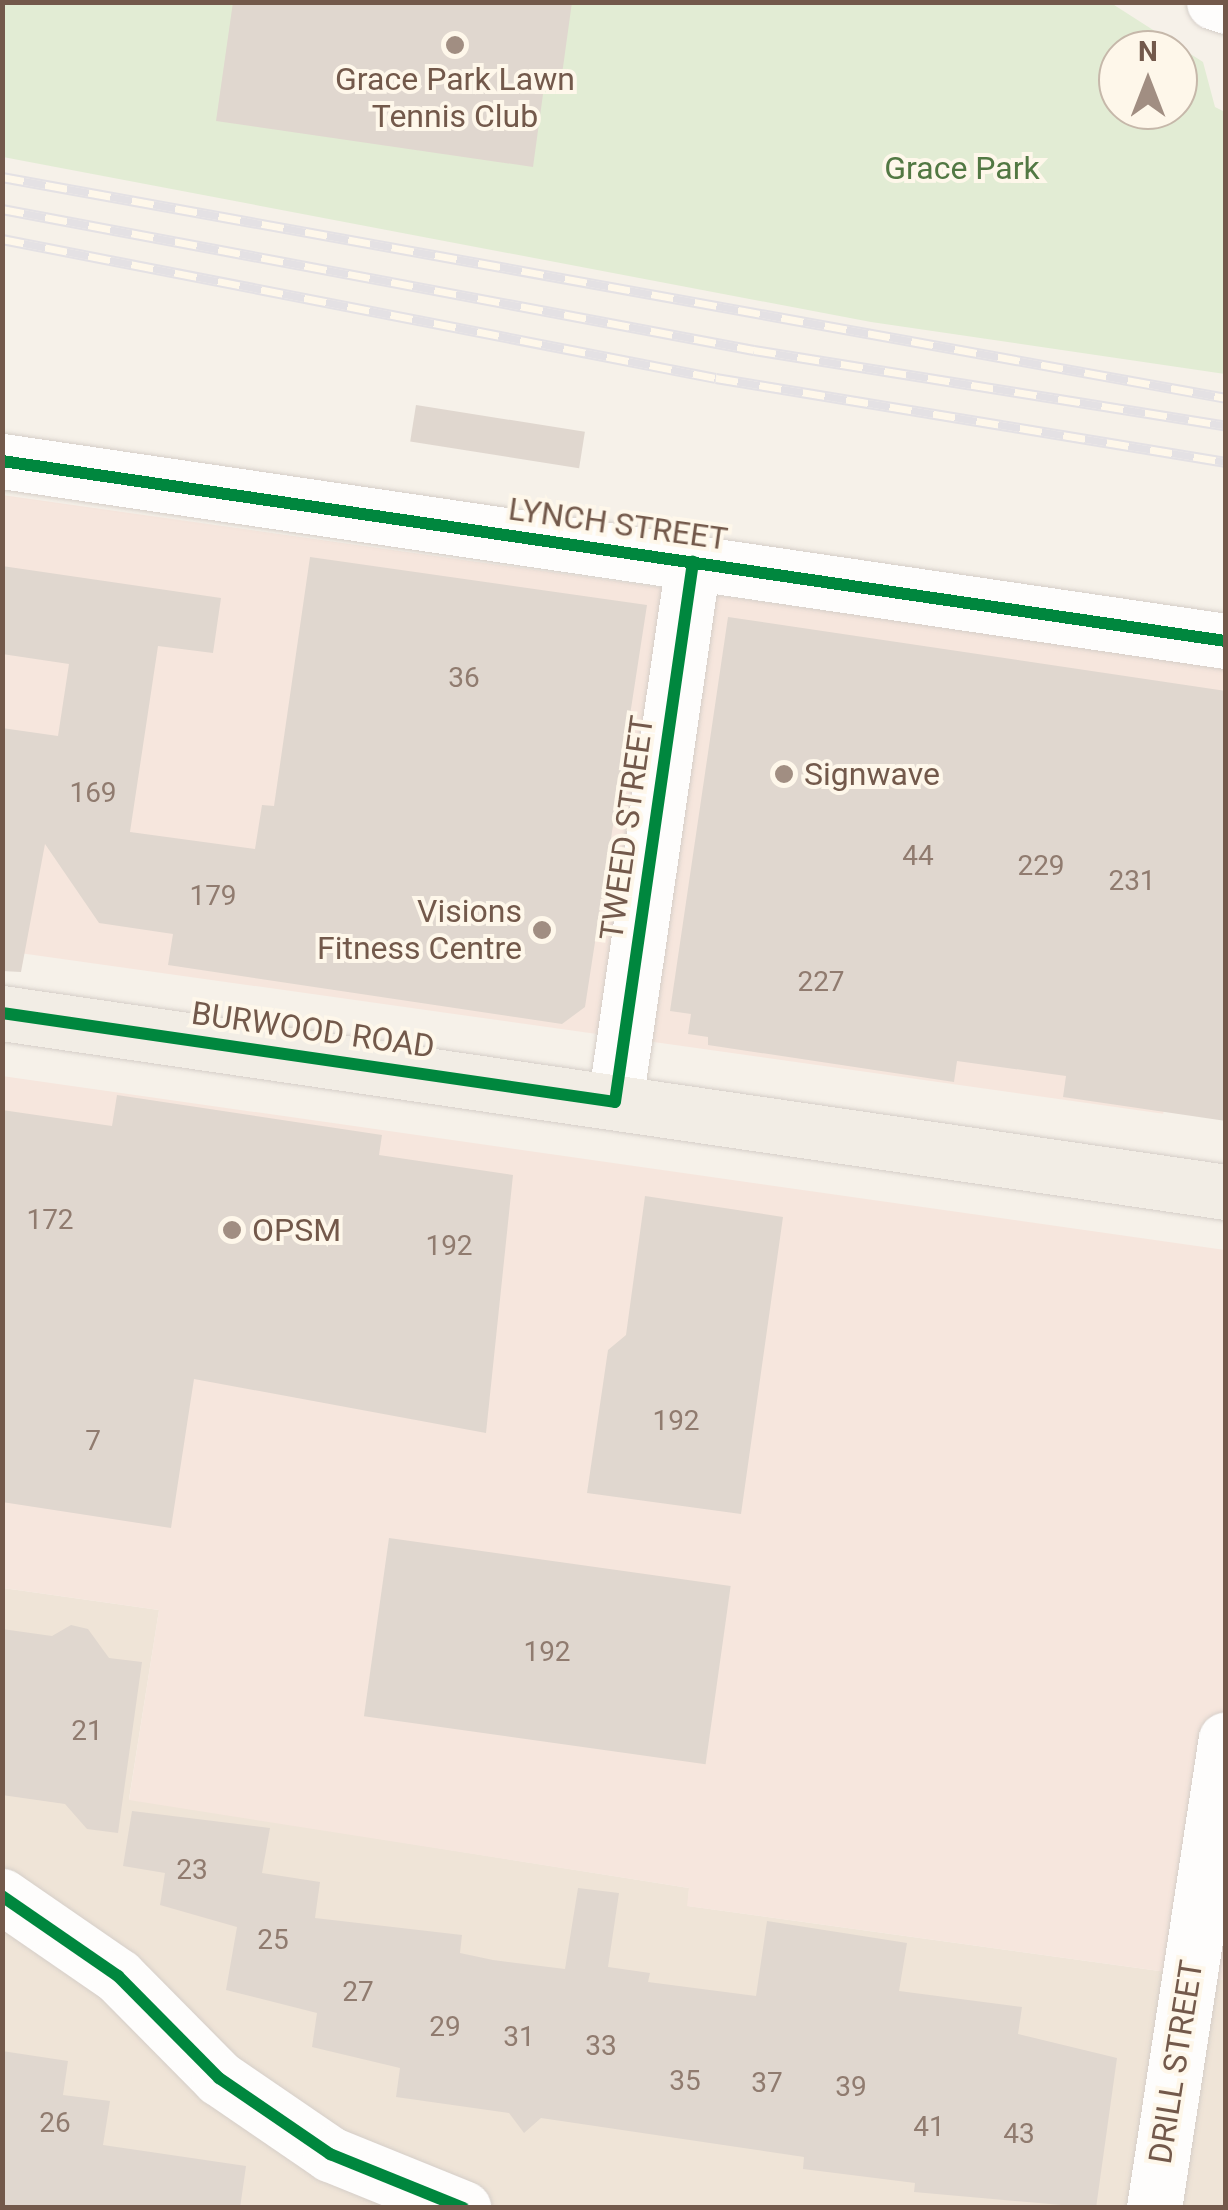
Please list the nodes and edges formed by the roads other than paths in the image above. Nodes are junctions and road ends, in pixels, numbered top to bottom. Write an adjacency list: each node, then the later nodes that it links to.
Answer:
1 (1214, 2): 2 (street)
2 (1226, 6)
3 (2, 461): 4 (street, LYNCH STREET)
4 (693, 562): 5 (street, LYNCH STREET); 7 (street, TWEED STREET)
5 (1226, 642)
6 (2, 1012): 7 (main road, BURWOOD ROAD)
7 (615, 1102): 8 (main road, BURWOOD ROAD)
8 (1226, 1192)
9 (1226, 1740): 12 (street, DRILL STREET)
10 (2, 1896): 11 (street)
11 (463, 2208)
12 (1154, 2208)

